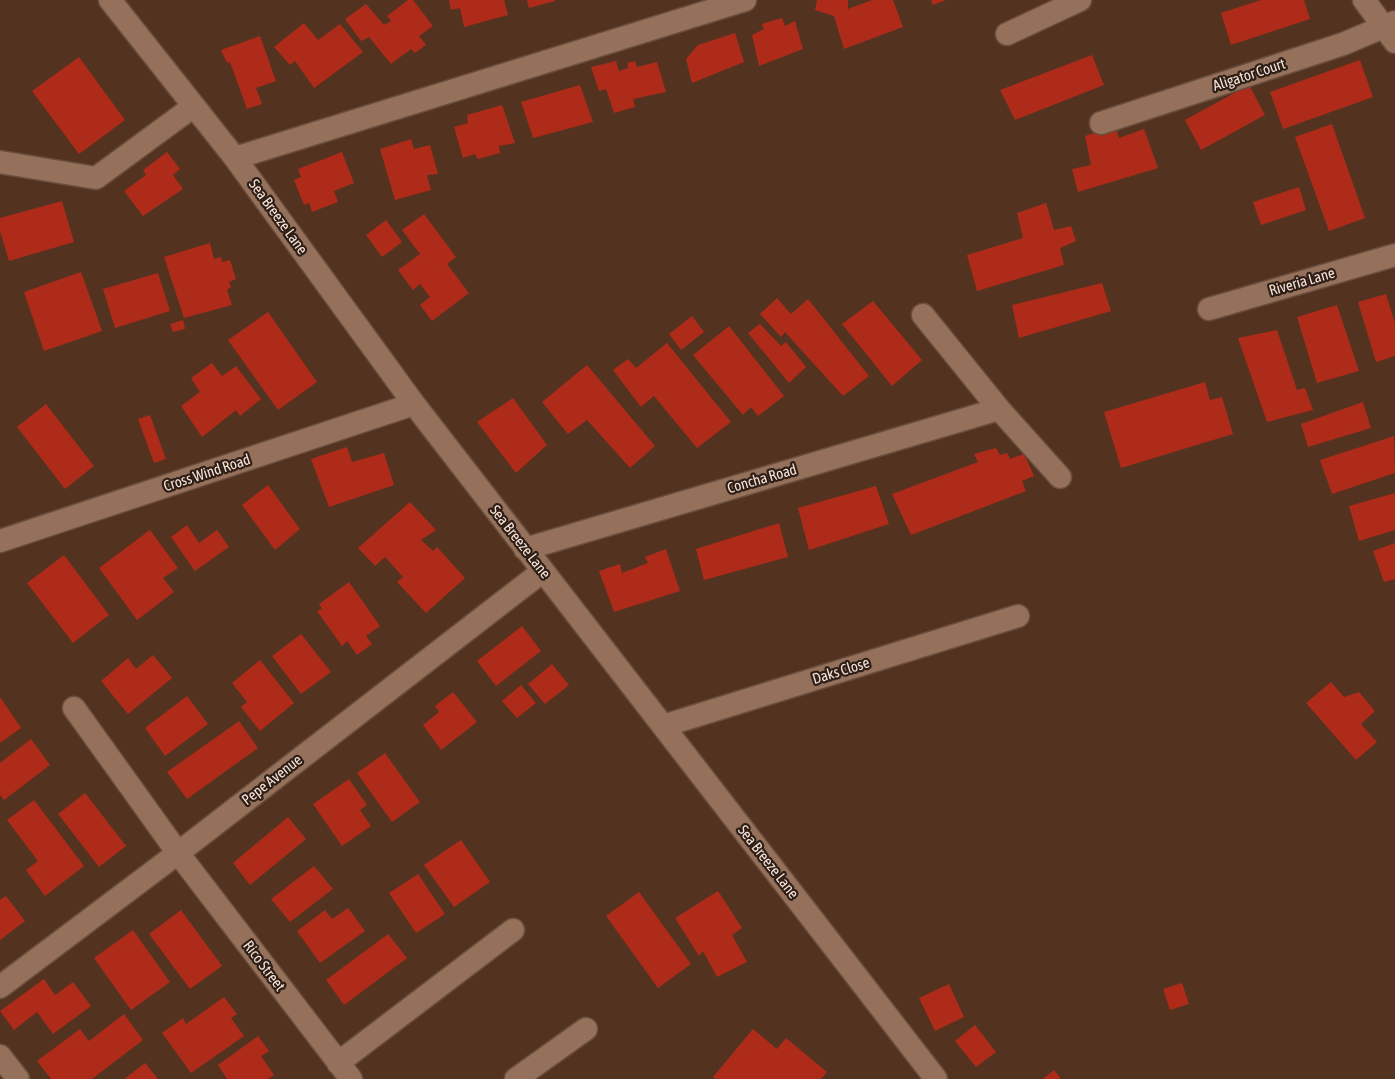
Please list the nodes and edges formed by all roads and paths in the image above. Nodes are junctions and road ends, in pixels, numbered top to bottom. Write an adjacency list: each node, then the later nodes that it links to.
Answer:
1 (110, 0): 7 (street, Sea Breeze Lane)
2 (745, 0): 9 (street)
3 (1080, 0): 6 (street)
4 (1364, 0): 5 (street)
5 (1391, 30): 8 (street, Aligator Court)
6 (1007, 34)
7 (194, 106): 9 (street, Sea Breeze Lane); 10 (street)
8 (1102, 123)
9 (235, 158): 14 (street, Sea Breeze Lane)
10 (0, 162)
11 (1395, 255): 12 (street, Riveria Lane)
12 (1209, 309)
13 (923, 315): 15 (street)
14 (414, 404): 17 (street, Cross Wind Road); 18 (street, Sea Breeze Lane)
15 (999, 409): 16 (street); 18 (street, Concha Road)
16 (1060, 477)
17 (0, 541)
18 (526, 549): 19 (street, Sea Breeze Lane)
19 (543, 571): 22 (street, Sea Breeze Lane); 23 (street, Pepe Avenue)
20 (1018, 616): 22 (street, Daks Close)
21 (74, 708): 23 (street, Rico Street)
22 (663, 726): 31 (street, Sea Breeze Lane)
23 (178, 853): 25 (street, Pepe Avenue); 28 (street, Rico Street)
24 (513, 930): 28 (street)
25 (0, 987)
26 (586, 1029): 30 (street)
27 (0, 1056): 29 (street)
28 (344, 1071)
29 (18, 1079)
30 (516, 1079)
31 (936, 1079)

